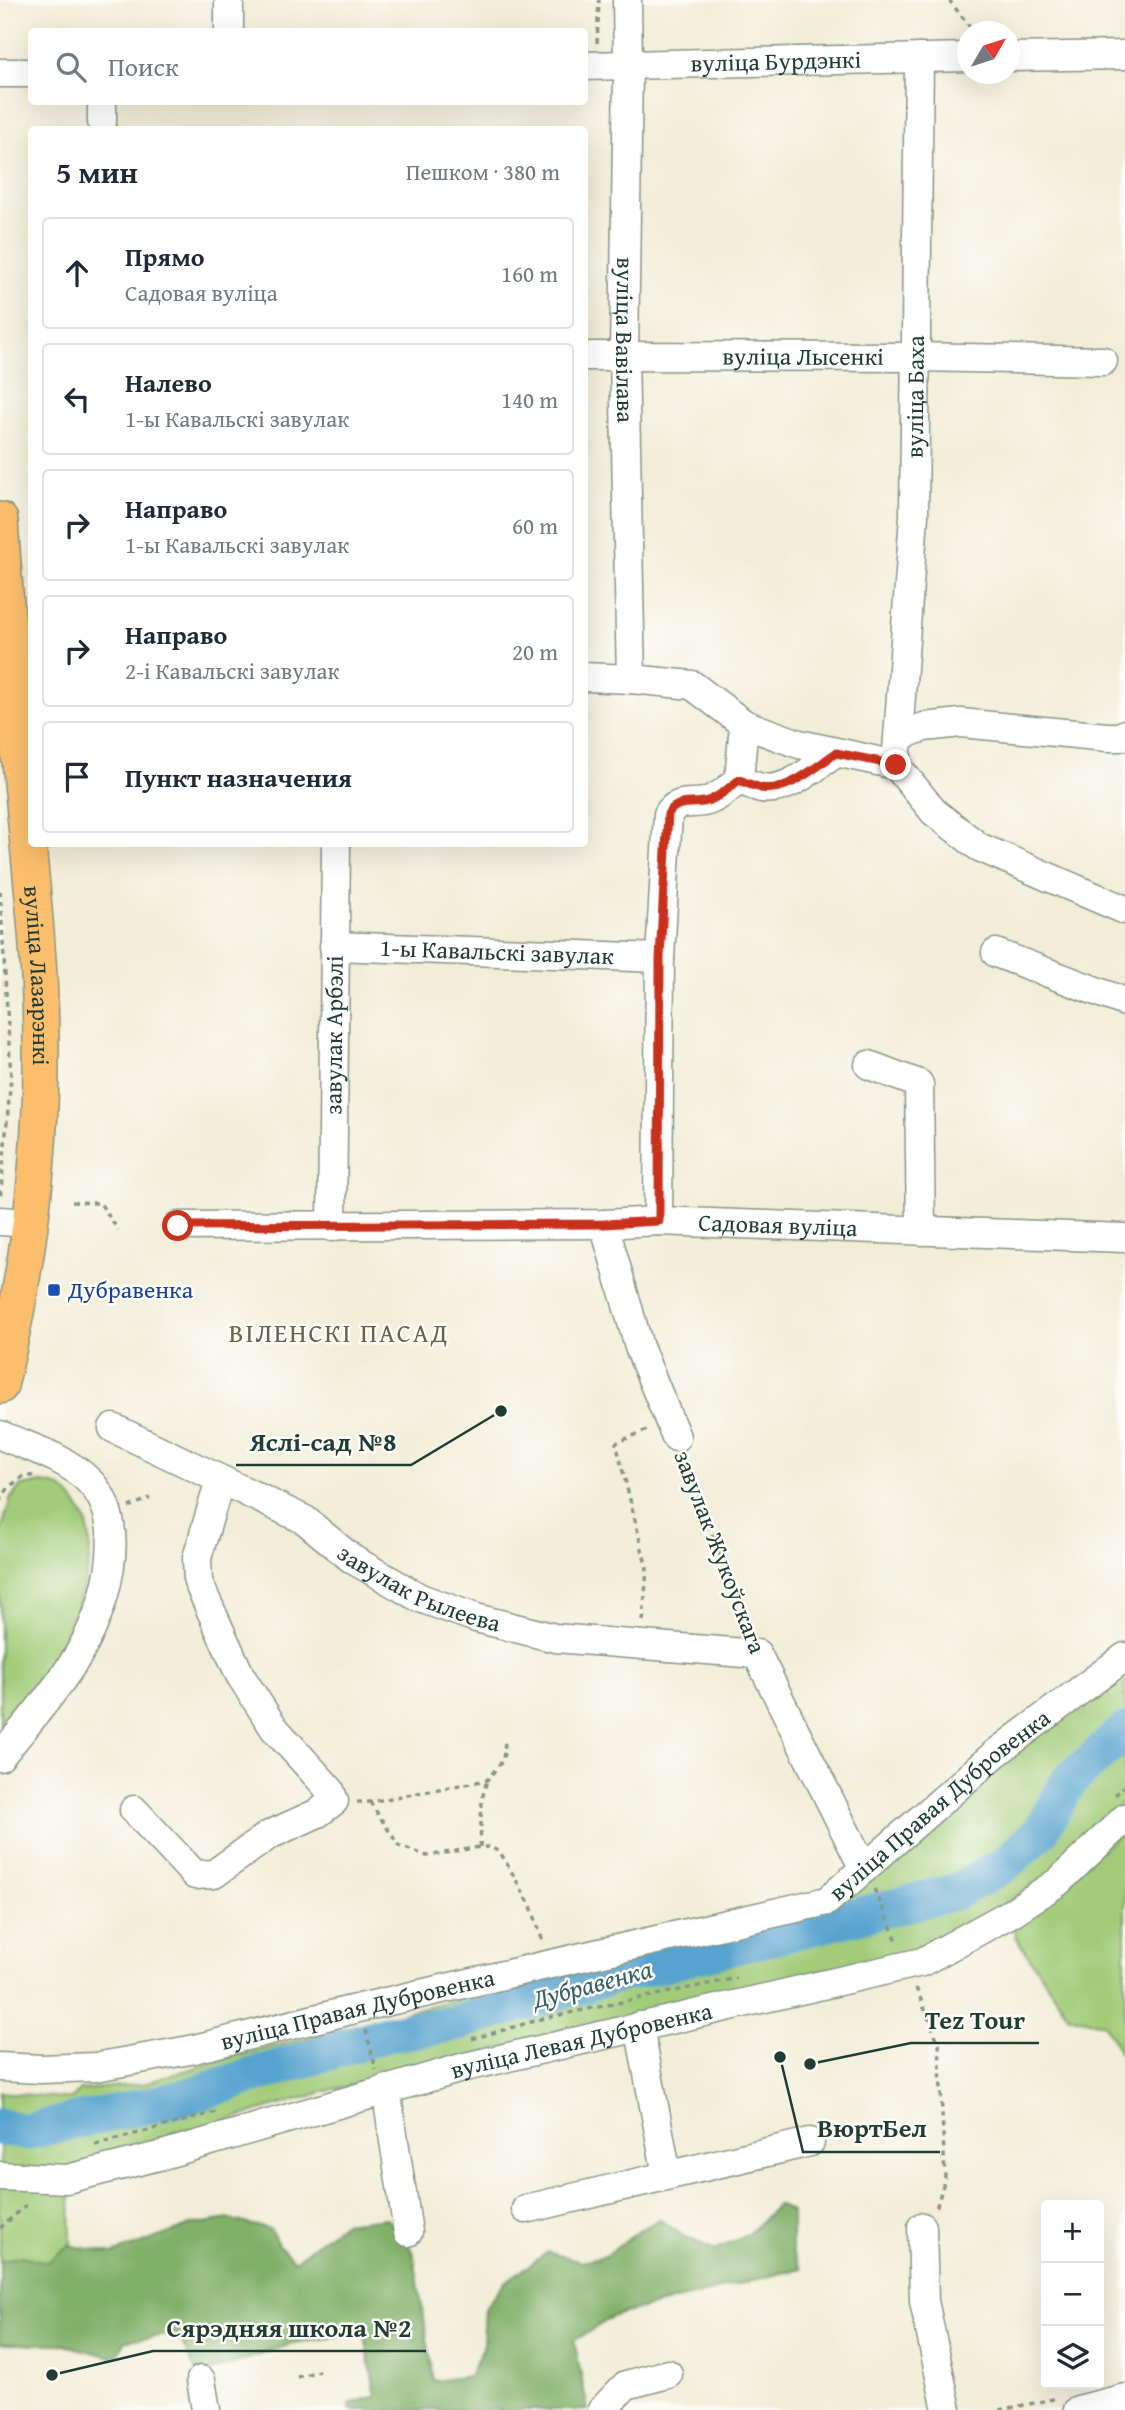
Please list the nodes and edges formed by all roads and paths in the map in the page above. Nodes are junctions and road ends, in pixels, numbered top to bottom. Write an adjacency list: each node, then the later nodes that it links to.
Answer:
1 (229, 0): 6 (street)
2 (599, 0): 12 (path)
3 (627, 0): 11 (street, вуліца Вавілава)
4 (948, 0): 5 (path)
5 (965, 21)
6 (229, 28)
7 (1125, 55): 9 (street)
8 (957, 57): 10 (street, вуліца Бурдэнкі)
9 (1020, 57)
10 (919, 58): 11 (street, вуліца Бурдэнкі); 17 (street, вуліца Баха)
11 (628, 65): 12 (street, вуліца Бурдэнкі); 16 (street, вуліца Вавілава)
12 (590, 66)
13 (0, 73): 14 (street)
14 (28, 74)
15 (588, 356): 16 (street, вуліца Лысенкі)
16 (624, 356): 17 (street, вуліца Лысенкі); 22 (street, вуліца Вавілава)
17 (918, 357): 18 (street, вуліца Лысенкі); 25 (street, вуліца Баха)
18 (1103, 362)
19 (0, 520): 20 (main road, вуліца Лазарэнкі)
20 (14, 660): 29 (main road, вуліца Лазарэнкі)
21 (588, 677): 22 (street)
22 (631, 679): 23 (street)
23 (744, 724): 26 (street); 28 (street)
24 (1125, 734): 25 (street)
25 (899, 736): 27 (street, вуліца Баха)
26 (836, 753): 27 (street); 28 (street)
27 (896, 765): 33 (street)
28 (739, 780): 36 (street)
29 (28, 825)
30 (30, 847): 42 (main road, вуліца Лазарэнкі)
31 (336, 847): 34 (street, завулак Арбэлі)
32 (0, 891): 39 (path)
33 (1125, 911)
34 (334, 946): 36 (street, 1-ы Кавальскі завулак); 45 (street, завулак Арбэлі)
35 (996, 953): 37 (street)
36 (660, 958): 41 (street)
37 (1125, 1002)
38 (869, 1065): 47 (street)
39 (0, 1201)
40 (72, 1202): 46 (path)
41 (659, 1221): 43 (street, Садовая вуліца); 47 (street, Садовая вуліца)
42 (16, 1222): 49 (main road, вуліца Лазарэнкі)
43 (604, 1224): 45 (street, Садовая вуліца); 50 (street, завулак Жукоўскага)
44 (178, 1226): 45 (street, Садовая вуліца)
45 (332, 1227)
46 (118, 1230)
47 (921, 1231): 48 (street, Садовая вуліца)
48 (1125, 1238)
49 (0, 1386)
50 (673, 1428): 58 (path); 59 (path, завулак Жукоўскага)
51 (113, 1429): 54 (street, завулак Рылеева)
52 (0, 1436): 62 (street)
53 (50, 1479): 56 (path)
54 (220, 1480): 58 (street, завулак Рылеева); 65 (street)
55 (150, 1498): 57 (path)
56 (0, 1502)
57 (129, 1507)
58 (640, 1644): 59 (street, завулак Рылеева)
59 (757, 1654): 70 (street, завулак Жукоўскага)
60 (1125, 1657): 70 (street, вуліца Правая Дубровенка)
61 (505, 1742): 63 (path)
62 (0, 1757)
63 (487, 1780): 66 (path); 69 (path)
64 (1125, 1786): 68 (path)
65 (334, 1801): 66 (path); 67 (street)
66 (370, 1802): 69 (path)
67 (134, 1810)
68 (1116, 1810): 72 (street, вуліца Левая Дубровенка)
69 (480, 1847): 71 (path)
70 (868, 1877): 72 (path); 78 (street, вуліца Правая Дубровенка)
71 (543, 1941)
72 (903, 1956): 75 (street, вуліца Левая Дубровенка); 88 (path)
73 (743, 1977): 76 (path)
74 (364, 2022): 77 (path)
75 (639, 2026): 80 (street, вуліца Левая Дубровенка); 84 (street)
76 (467, 2040)
77 (374, 2061)
78 (0, 2067)
79 (363, 2071): 80 (path)
80 (381, 2078): 85 (street, вуліца Левая Дубровенка); 90 (street)
81 (232, 2108): 83 (path)
82 (810, 2142): 84 (street)
83 (87, 2147)
84 (667, 2175): 87 (street)
85 (0, 2176)
86 (38, 2194): 89 (path)
87 (526, 2208)
88 (925, 2220): 98 (street)
89 (0, 2228)
90 (408, 2232)
91 (319, 2371): 93 (path)
92 (668, 2374): 97 (street)
93 (297, 2377)
94 (201, 2380): 96 (street)
95 (1125, 2398): 99 (street)
96 (206, 2410)
97 (602, 2410)
98 (947, 2410)
99 (1078, 2410)

